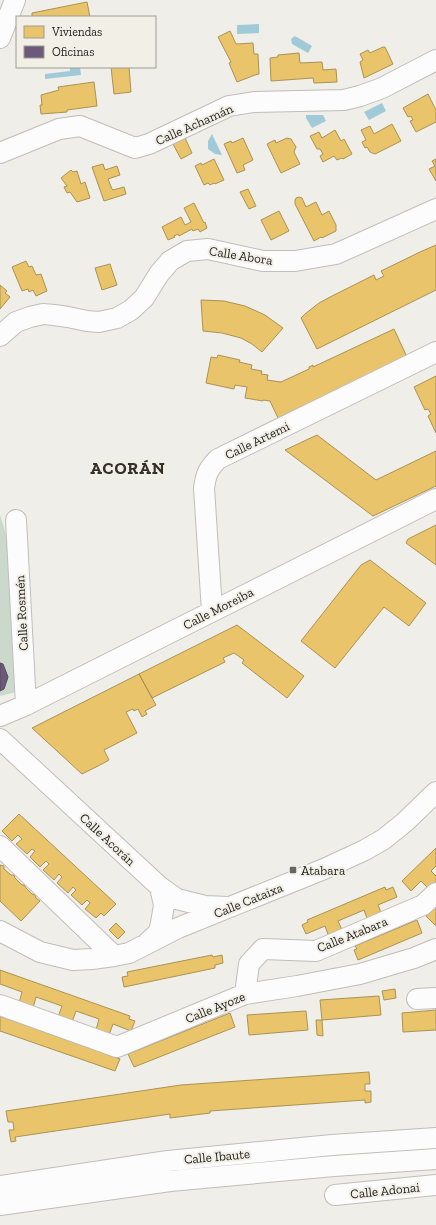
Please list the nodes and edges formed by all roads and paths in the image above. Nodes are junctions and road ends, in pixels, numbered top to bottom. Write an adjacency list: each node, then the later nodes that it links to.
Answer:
1 (15, 0): 2 (street)
2 (0, 38)
3 (436, 60): 4 (street, Calle Achamán)
4 (0, 153)
5 (436, 209): 6 (street, Calle Abora)
6 (0, 336)
7 (436, 352): 10 (street, Calle Artemi)
8 (436, 499): 10 (street, Calle Moreiba)
9 (16, 520): 11 (street, Calle Rosmén)
10 (212, 611): 11 (street, Calle Moreiba)
11 (26, 705): 12 (street, Calle Moreiba)
12 (0, 716)
13 (0, 739): 16 (street, Calle Acorán)
14 (436, 792): 18 (street, Calle Cataixa)
15 (0, 846): 22 (street)
16 (160, 887): 18 (street, Calle Acorán); 20 (street)
17 (436, 893): 23 (street, Calle Atabara)
18 (233, 907): 20 (street, Calle Cataixa)
19 (0, 931): 22 (street, Calle Cataixa)
20 (142, 947): 22 (street, Calle Cataixa)
21 (436, 949): 23 (street, Calle Ayoze)
22 (114, 956)
23 (245, 994): 24 (street, Calle Ayoze)
24 (0, 1004)
25 (428, 1139): 26 (street, Calle Ibaute); 27 (street)
26 (332, 1145): 28 (street); 31 (street, Calle Ibaute)
27 (429, 1160): 28 (street, Calle Ibaute)
28 (334, 1166): 31 (street, Calle Ibaute)
29 (436, 1185): 30 (street, Calle Adonai)
30 (335, 1195)
31 (0, 1200)

